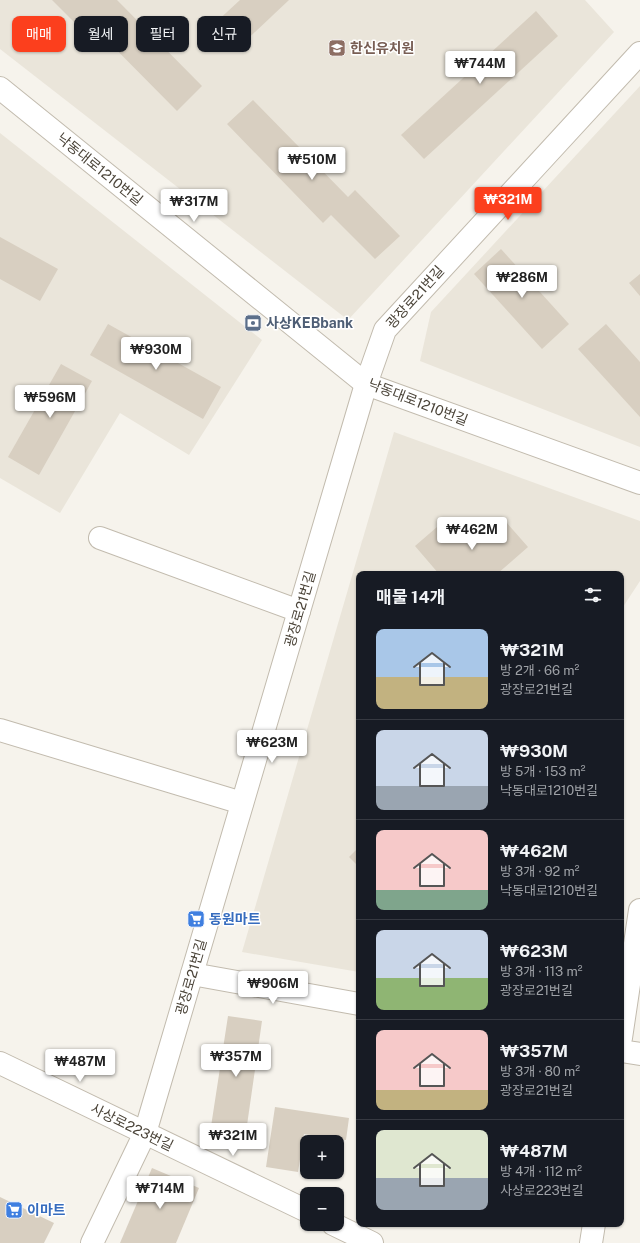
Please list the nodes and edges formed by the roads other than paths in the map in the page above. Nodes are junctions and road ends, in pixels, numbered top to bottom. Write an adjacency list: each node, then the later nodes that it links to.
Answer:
1 (640, 52): 3 (street, 광장로21번길)
2 (0, 88): 3 (street, 낙동대로1210번길)
3 (366, 384): 4 (street, 낙동대로1210번길); 6 (street, 광장로21번길)
4 (640, 483)
5 (100, 538): 6 (street)
6 (299, 611): 8 (street, 광장로21번길)
7 (0, 730): 8 (street)
8 (242, 803): 10 (street, 광장로21번길)
9 (640, 910): 12 (street)
10 (192, 974): 11 (street); 16 (street, 광장로21번길)
11 (356, 1003)
12 (624, 1018)
13 (624, 1051): 14 (street)
14 (640, 1054)
15 (0, 1063): 16 (street, 사상로223번길)
16 (145, 1133): 17 (street, 사상로223번길); 20 (street, 광장로21번길)
17 (300, 1209)
18 (594, 1227): 22 (street)
19 (344, 1229): 21 (street)
20 (92, 1243)
21 (372, 1243)
22 (591, 1243)

